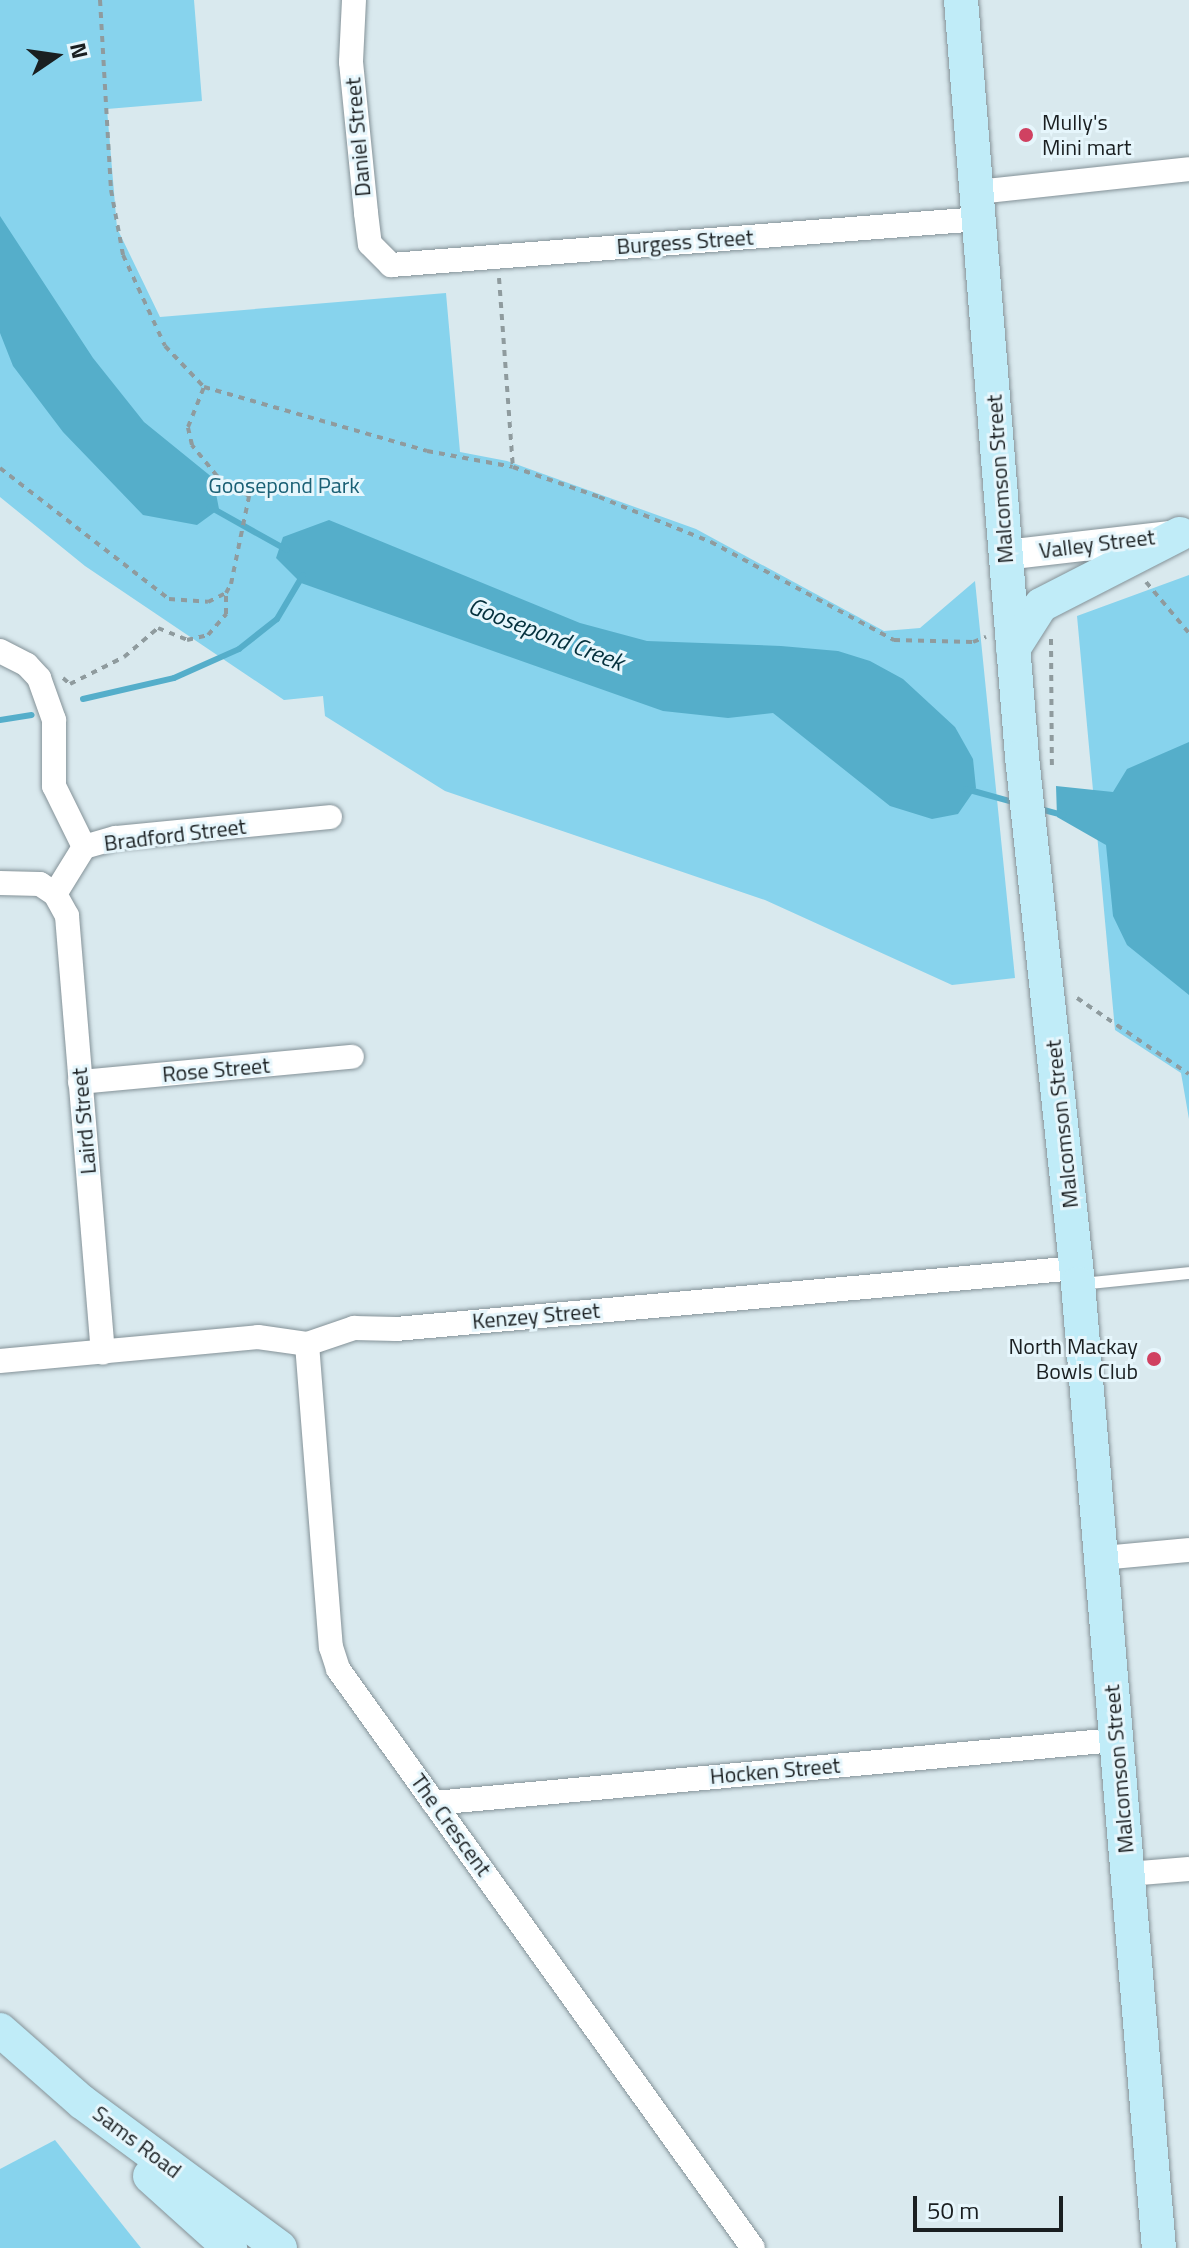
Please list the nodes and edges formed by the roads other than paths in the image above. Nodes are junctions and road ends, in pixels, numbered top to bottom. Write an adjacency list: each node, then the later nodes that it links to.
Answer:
1 (354, 0): 5 (street, Daniel Street)
2 (961, 0): 4 (main road, Malcomson Street)
3 (1189, 169): 4 (street, Burgess Street)
4 (979, 205): 5 (street, Burgess Street); 7 (main road, Malcomson Street)
5 (391, 265)
6 (1185, 534): 7 (street, Valley Street); 8 (main road)
7 (1006, 555): 8 (main road, Malcomson Street)
8 (1002, 639): 17 (main road, Malcomson Street)
9 (0, 651): 11 (street)
10 (330, 817): 11 (street, Bradford Street)
11 (84, 847): 13 (street, Bradford Street)
12 (0, 883): 13 (street)
13 (55, 894): 15 (street, Laird Street)
14 (352, 1057): 15 (street, Rose Street)
15 (80, 1082): 19 (street, Laird Street)
16 (1189, 1273): 17 (lane)
17 (1078, 1276): 18 (street, Kenzey Street); 22 (main road, Malcomson Street)
18 (307, 1344): 19 (street, Kenzey Street); 24 (street, The Crescent)
19 (103, 1353): 20 (street, Kenzey Street)
20 (0, 1361)
21 (1189, 1550): 22 (street)
22 (1102, 1558): 23 (main road, Malcomson Street)
23 (1115, 1740): 24 (street, Hocken Street); 26 (main road, Malcomson Street)
24 (434, 1803): 30 (street, The Crescent)
25 (1189, 1869): 26 (street)
26 (1128, 1874): 31 (main road, Malcomson Street)
27 (0, 2031): 28 (main road, Sams Road); 29 (main road, Sams Road)
28 (230, 2248)
29 (280, 2248)
30 (753, 2248)
31 (1159, 2248)

